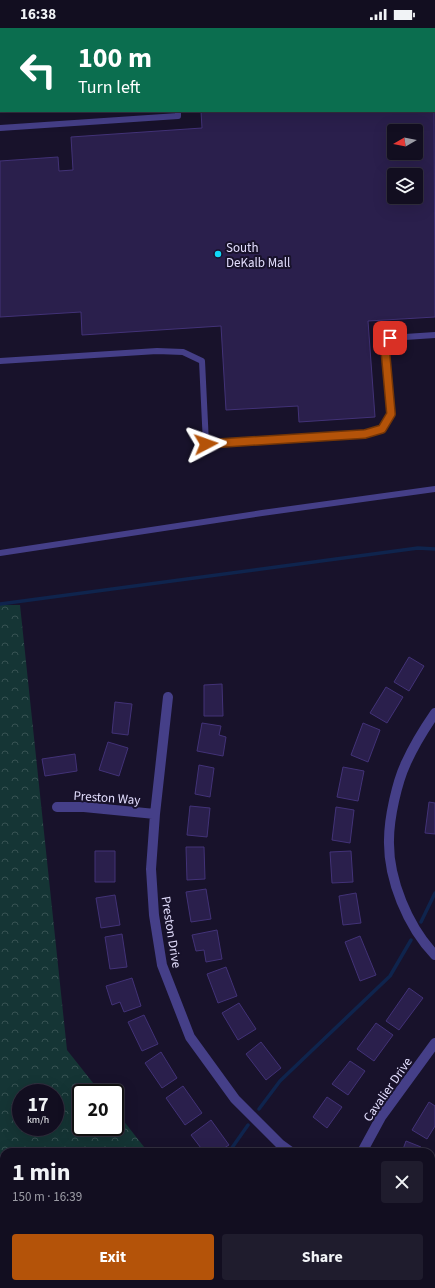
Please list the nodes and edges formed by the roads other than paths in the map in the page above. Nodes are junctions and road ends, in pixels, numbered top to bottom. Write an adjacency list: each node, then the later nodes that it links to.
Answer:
1 (178, 112): 2 (lane)
2 (0, 128)
3 (435, 335): 4 (lane)
4 (0, 361)
5 (435, 490): 6 (lane)
6 (0, 553)
7 (168, 697): 10 (street, Preston Drive)
8 (435, 713): 11 (street)
9 (57, 807): 10 (street, Preston Way)
10 (155, 814): 13 (street, Preston Drive)
11 (435, 955)
12 (435, 1043): 14 (street, Cavalier Drive)
13 (286, 1148)
14 (364, 1148)

